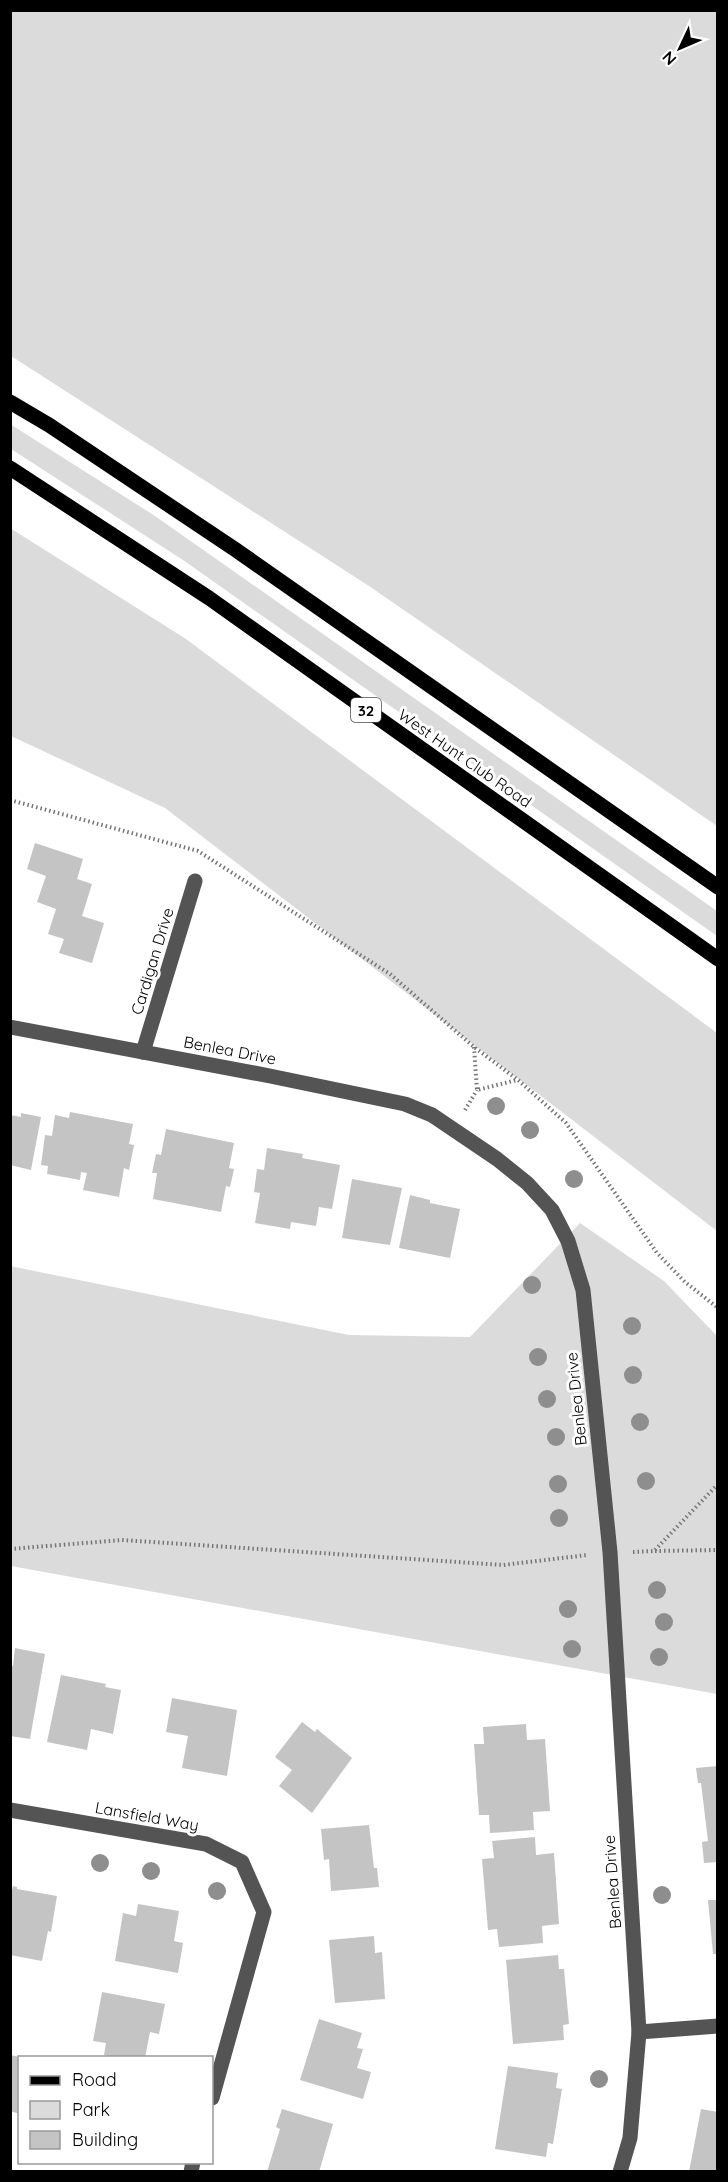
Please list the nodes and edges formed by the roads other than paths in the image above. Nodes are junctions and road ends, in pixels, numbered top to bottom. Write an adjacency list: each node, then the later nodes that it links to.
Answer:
1 (10, 402): 4 (main road)
2 (10, 468): 5 (main road, West Hunt Club Road / 32)
3 (195, 881): 7 (street, Cardigan Drive)
4 (717, 887)
5 (717, 959)
6 (10, 1027): 7 (street, Benlea Drive)
7 (143, 1052): 10 (street, Benlea Drive)
8 (10, 1810): 11 (street, Lansfield Way)
9 (717, 2026): 10 (street)
10 (639, 2032): 12 (street, Benlea Drive)
11 (213, 2094)
12 (620, 2172)

